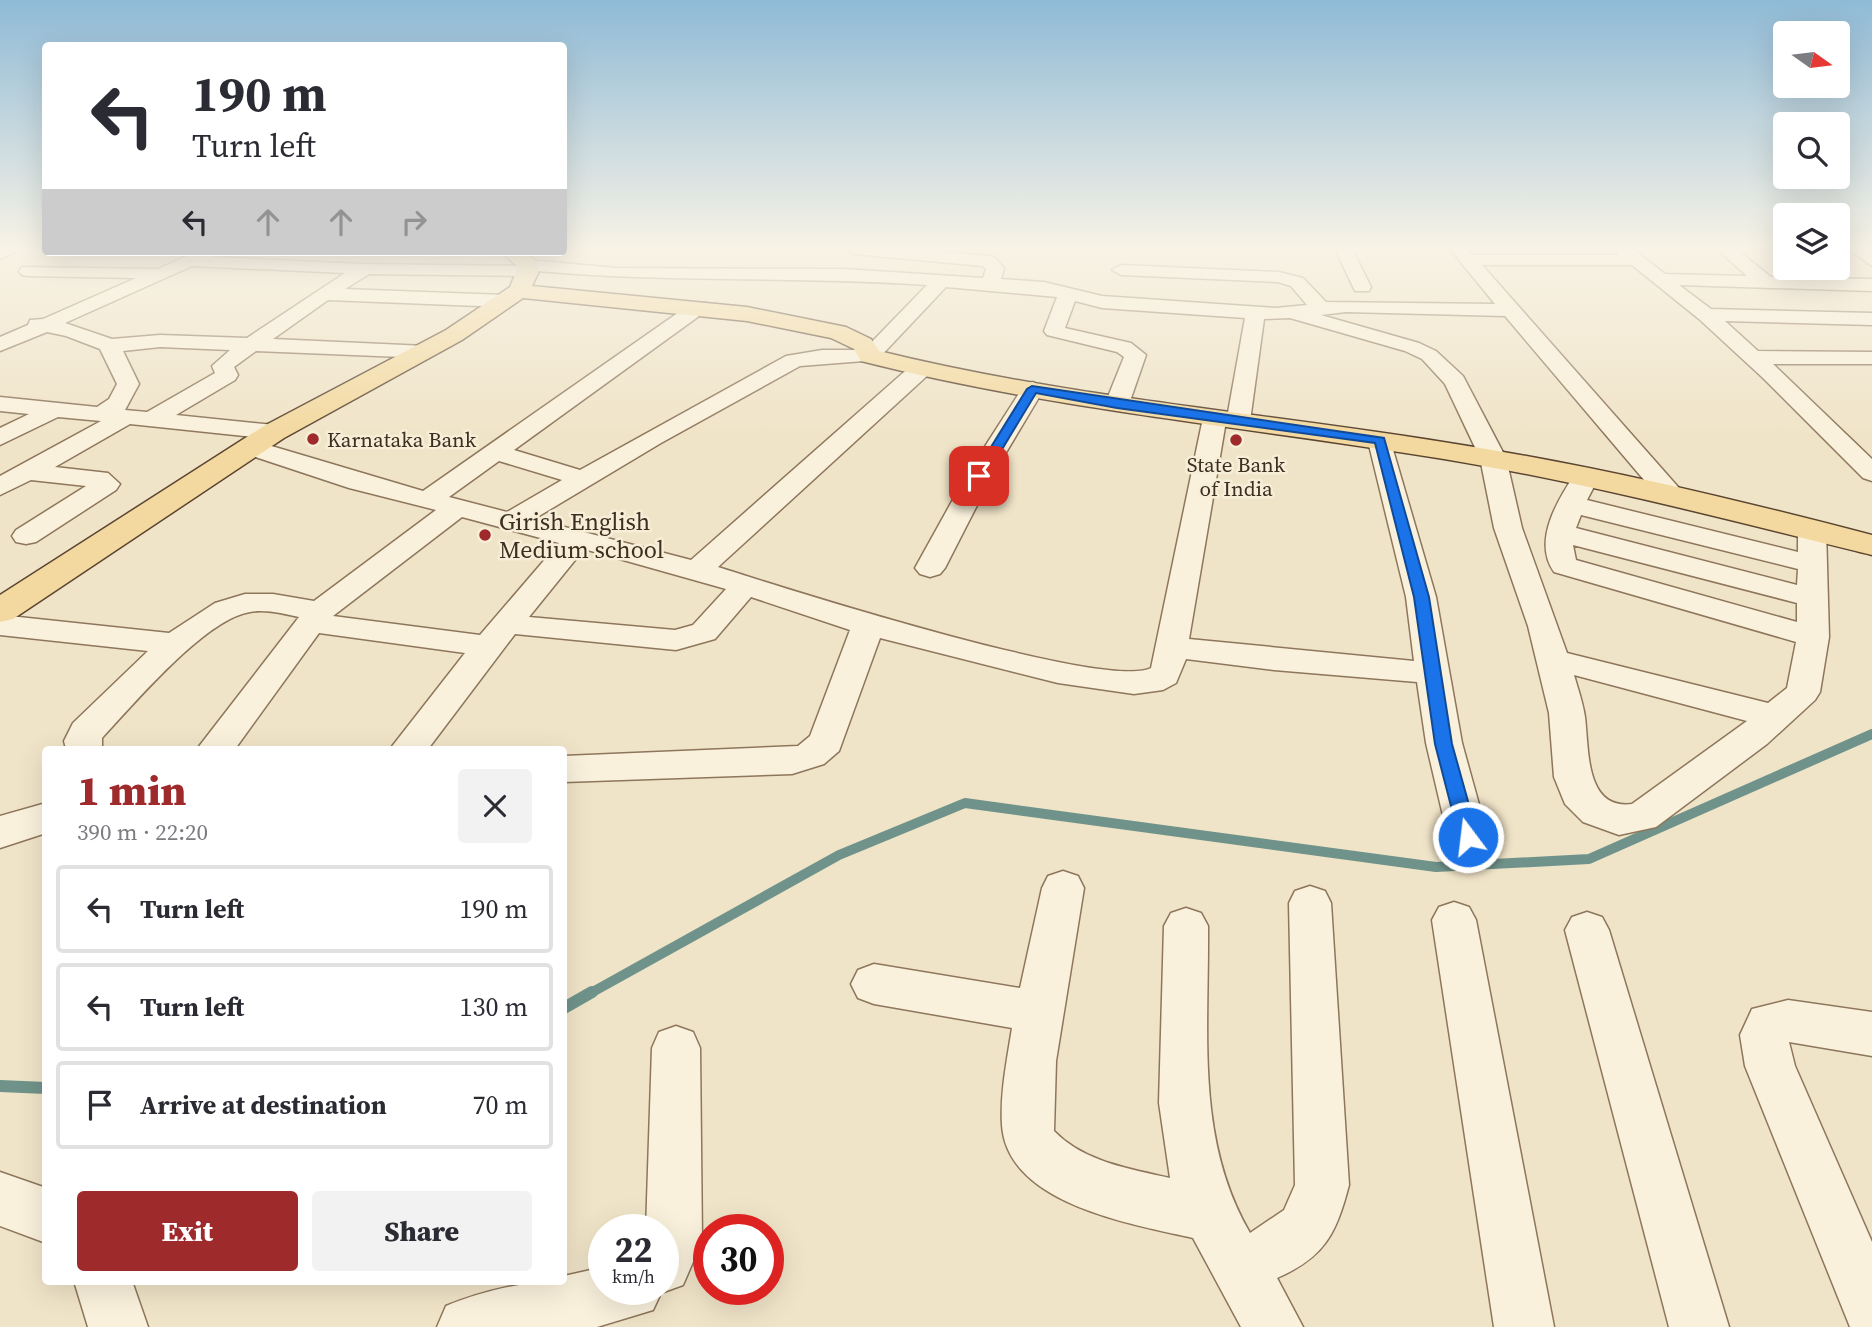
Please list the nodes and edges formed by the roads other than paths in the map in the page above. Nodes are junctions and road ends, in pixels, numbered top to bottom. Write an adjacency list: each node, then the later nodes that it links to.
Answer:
1 (77, 311): 18 (street)
2 (301, 311): 20 (street)
3 (473, 311): 24 (main road)
4 (694, 311): 39 (street)
5 (721, 311): 25 (main road)
6 (913, 311): 25 (street)
7 (1062, 311): 21 (street)
8 (1108, 311): 21 (street)
9 (1226, 311): 14 (street)
10 (1293, 311): 14 (street)
11 (1312, 311): 40 (street)
12 (1514, 311): 46 (street)
13 (1701, 311): 15 (street)
14 (1256, 313): 35 (street)
15 (1706, 315): 17 (street); 26 (street)
16 (0, 319): 18 (street)
17 (1872, 319)
18 (45, 325): 22 (street); 23 (street)
19 (195, 329): 20 (street)
20 (263, 339): 23 (street); 24 (street); 34 (street)
21 (1098, 342): 31 (street)
22 (0, 345)
23 (108, 346): 33 (street)
24 (426, 352): 37 (main road)
25 (870, 356): 28 (main road); 44 (street)
26 (1753, 357): 27 (street); 42 (street)
27 (1872, 358)
28 (920, 370): 29 (main road); 58 (street)
29 (1032, 389): 31 (main road); 57 (street)
30 (0, 404): 32 (street)
31 (1117, 404): 35 (main road)
32 (56, 409): 33 (street); 36 (street)
33 (116, 415): 34 (street); 41 (street)
34 (154, 418): 37 (street)
35 (1227, 419): 38 (main road); 67 (street)
36 (0, 438)
37 (261, 439): 47 (street); 61 (main road)
38 (1380, 441): 40 (main road); 69 (street)
39 (496, 452): 44 (street); 47 (street)
40 (1493, 458): 43 (main road); 50 (street)
41 (27, 472): 45 (street); 52 (street)
42 (1872, 473)
43 (1586, 477): 46 (main road); 48 (street)
44 (584, 479): 49 (street)
45 (0, 488)
46 (1670, 494): 51 (main road)
47 (444, 502): 49 (street); 62 (street)
48 (1574, 505): 53 (street); 56 (street)
49 (512, 522): 54 (street)
50 (1508, 528): 53 (street); 68 (street)
51 (1812, 529): 55 (main road); 56 (street)
52 (26, 536)
53 (1560, 536): 60 (street); 65 (street)
54 (578, 539): 58 (street); 64 (street)
55 (1872, 545)
56 (1812, 564): 60 (street)
57 (930, 568)
58 (697, 570): 59 (street)
59 (744, 587): 63 (street); 64 (street)
60 (1812, 598): 65 (street)
61 (1, 614): 66 (street)
62 (316, 617): 64 (street); 66 (street); 72 (street)
63 (868, 625): 67 (street); 74 (street)
64 (497, 635): 73 (street)
65 (1812, 637): 70 (street)
66 (176, 644): 71 (street)
67 (1172, 647): 69 (street)
68 (1552, 659): 70 (street); 70 (street)
69 (1433, 673): 77 (street)
70 (1775, 716)
71 (83, 746)
72 (217, 746)
73 (410, 746)
74 (567, 769)
75 (42, 819): 76 (street)
76 (3, 829)
77 (1468, 837)
78 (1062, 888): 84 (street)
79 (1310, 903): 91 (street)
80 (1454, 920): 98 (street)
81 (1186, 926): 90 (street)
82 (1587, 930): 99 (street)
83 (874, 984): 84 (street)
84 (1038, 1012): 90 (street)
85 (1872, 1034): 94 (street)
86 (676, 1048): 88 (street)
87 (0, 1199): 89 (street)
88 (674, 1214)
89 (42, 1215)
90 (1212, 1215): 91 (street)
91 (1240, 1266): 97 (street)
92 (104, 1285): 95 (street)
93 (588, 1300): 96 (street)
94 (1872, 1310)
95 (118, 1327)
96 (467, 1327)
97 (1273, 1327)
98 (1524, 1327)
99 (1699, 1327)

